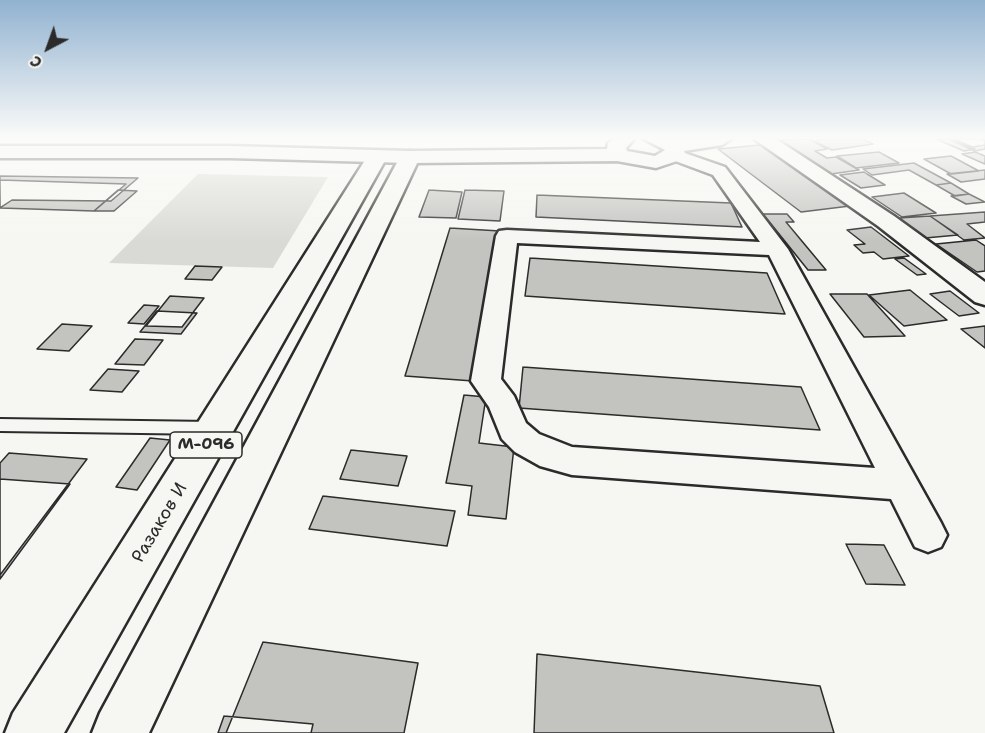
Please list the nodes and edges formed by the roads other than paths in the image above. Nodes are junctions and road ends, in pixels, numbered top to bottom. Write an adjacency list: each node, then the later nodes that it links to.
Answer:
1 (383, 173): 8 (main road, Разаков И / М-096)
2 (386, 173): 12 (main road, М-096)
3 (721, 173): 5 (street)
4 (814, 173): 6 (main road)
5 (777, 249): 9 (street); 9 (street)
6 (985, 296)
7 (0, 425): 8 (lane)
8 (216, 428): 11 (main road, Разаков И / М-096)
9 (901, 485): 10 (street)
10 (928, 535)
11 (33, 733)
12 (120, 733)

